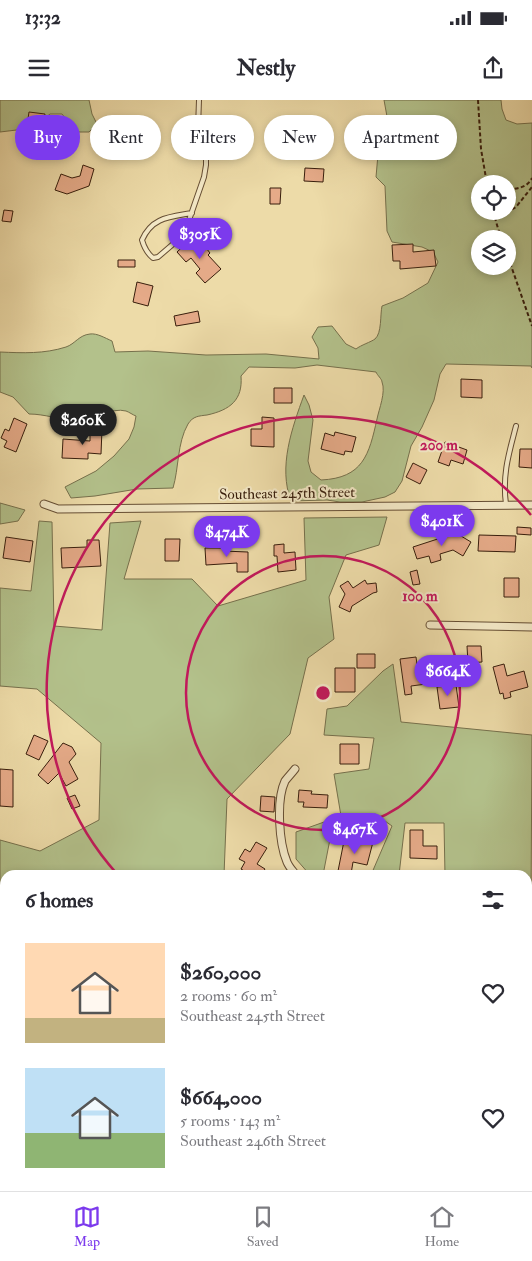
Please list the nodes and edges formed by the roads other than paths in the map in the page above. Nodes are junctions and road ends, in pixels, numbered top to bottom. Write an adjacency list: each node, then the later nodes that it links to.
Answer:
1 (198, 100): 2 (lane)
2 (192, 212): 2 (lane)
3 (516, 426): 5 (lane)
4 (44, 504): 5 (street, Southeast 245th Street)
5 (506, 504): 6 (street, Southeast 245th Street)
6 (532, 505)
7 (430, 624): 8 (street)
8 (532, 627)
9 (295, 769): 10 (street)
10 (292, 870)

